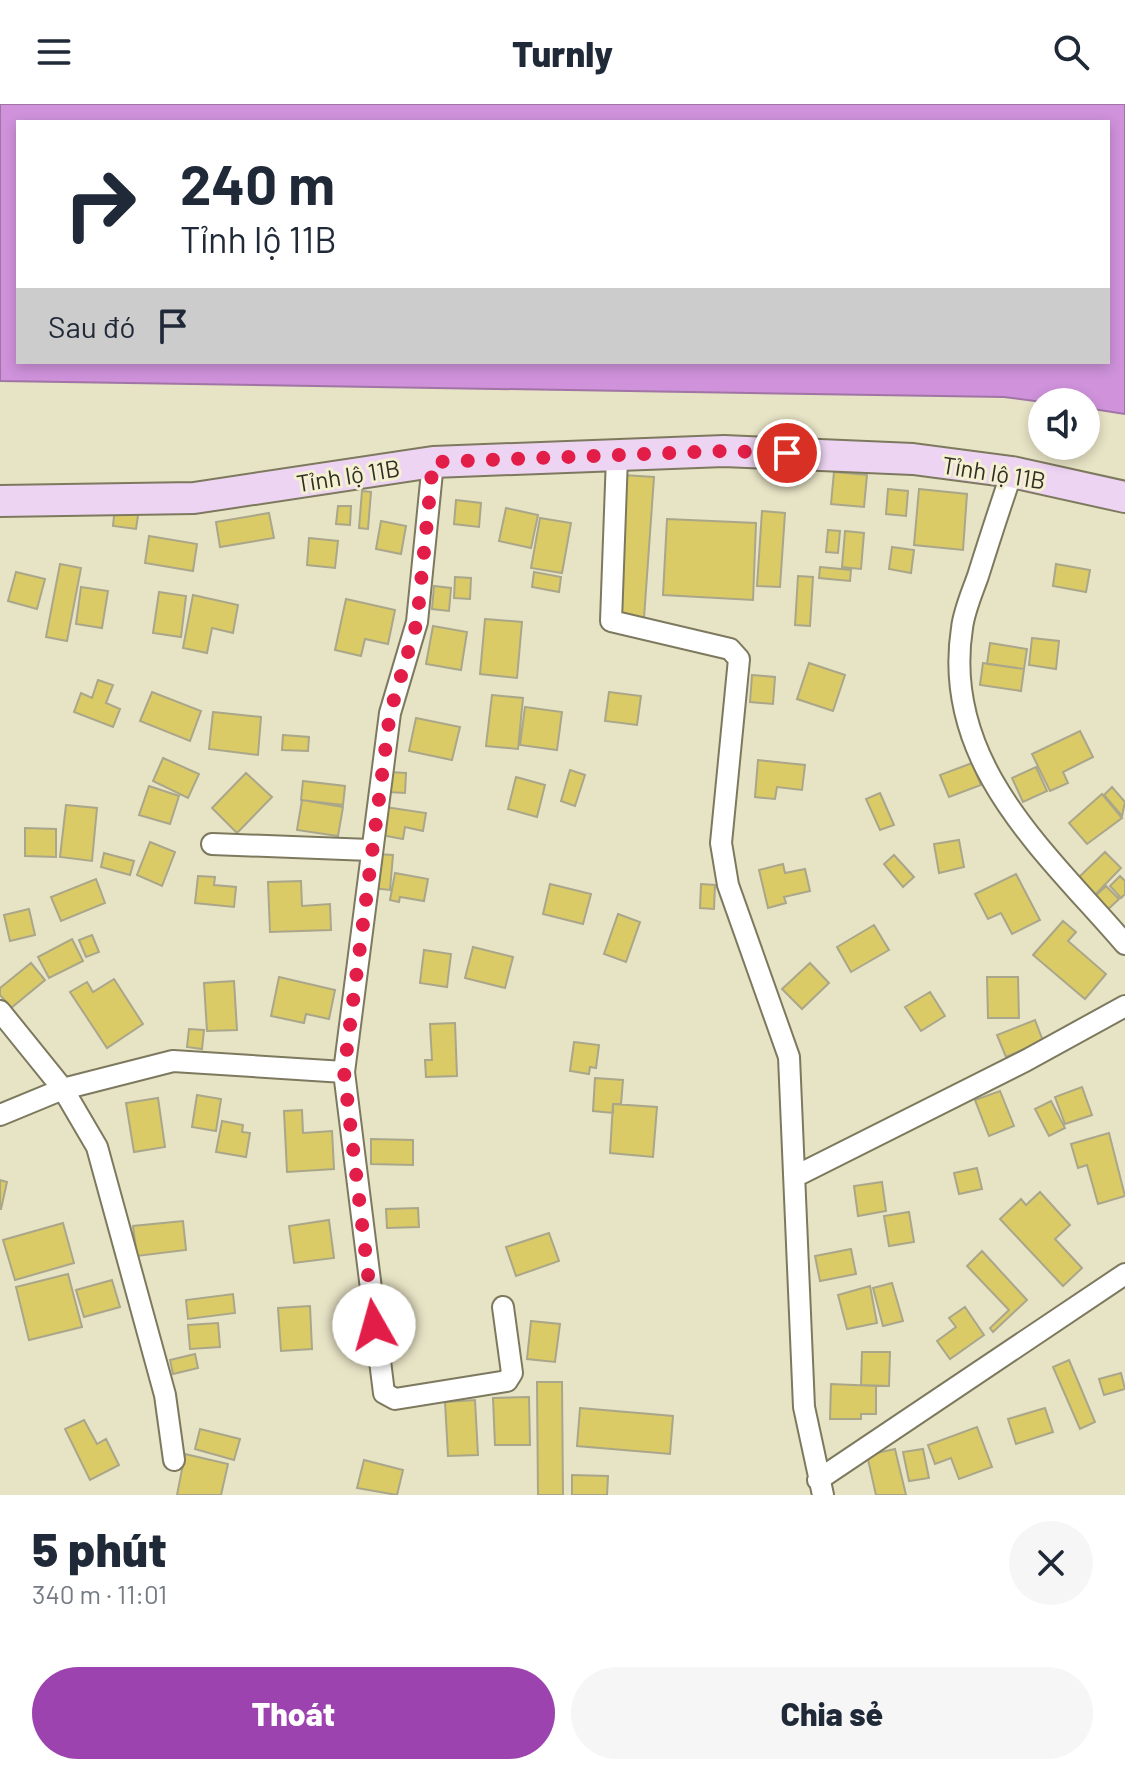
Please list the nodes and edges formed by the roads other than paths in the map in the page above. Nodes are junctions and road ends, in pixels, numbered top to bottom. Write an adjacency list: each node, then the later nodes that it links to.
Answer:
1 (617, 457): 2 (main road, Tỉnh lộ 11B); 3 (main road, Tỉnh lộ 11B); 14 (street)
2 (433, 462): 5 (main road, Tỉnh lộ 11B); 7 (street)
3 (1012, 472): 4 (main road, Tỉnh lộ 11B); 8 (street)
4 (1125, 497)
5 (0, 501)
6 (212, 844): 7 (street)
7 (370, 850): 11 (street)
8 (1125, 944)
9 (1125, 1006): 14 (street)
10 (0, 1011): 12 (street)
11 (344, 1072): 12 (street); 16 (street)
12 (63, 1089): 13 (street); 17 (street)
13 (0, 1115)
14 (796, 1176): 18 (street)
15 (1125, 1274): 18 (street)
16 (503, 1307)
17 (174, 1460)
18 (821, 1488)

